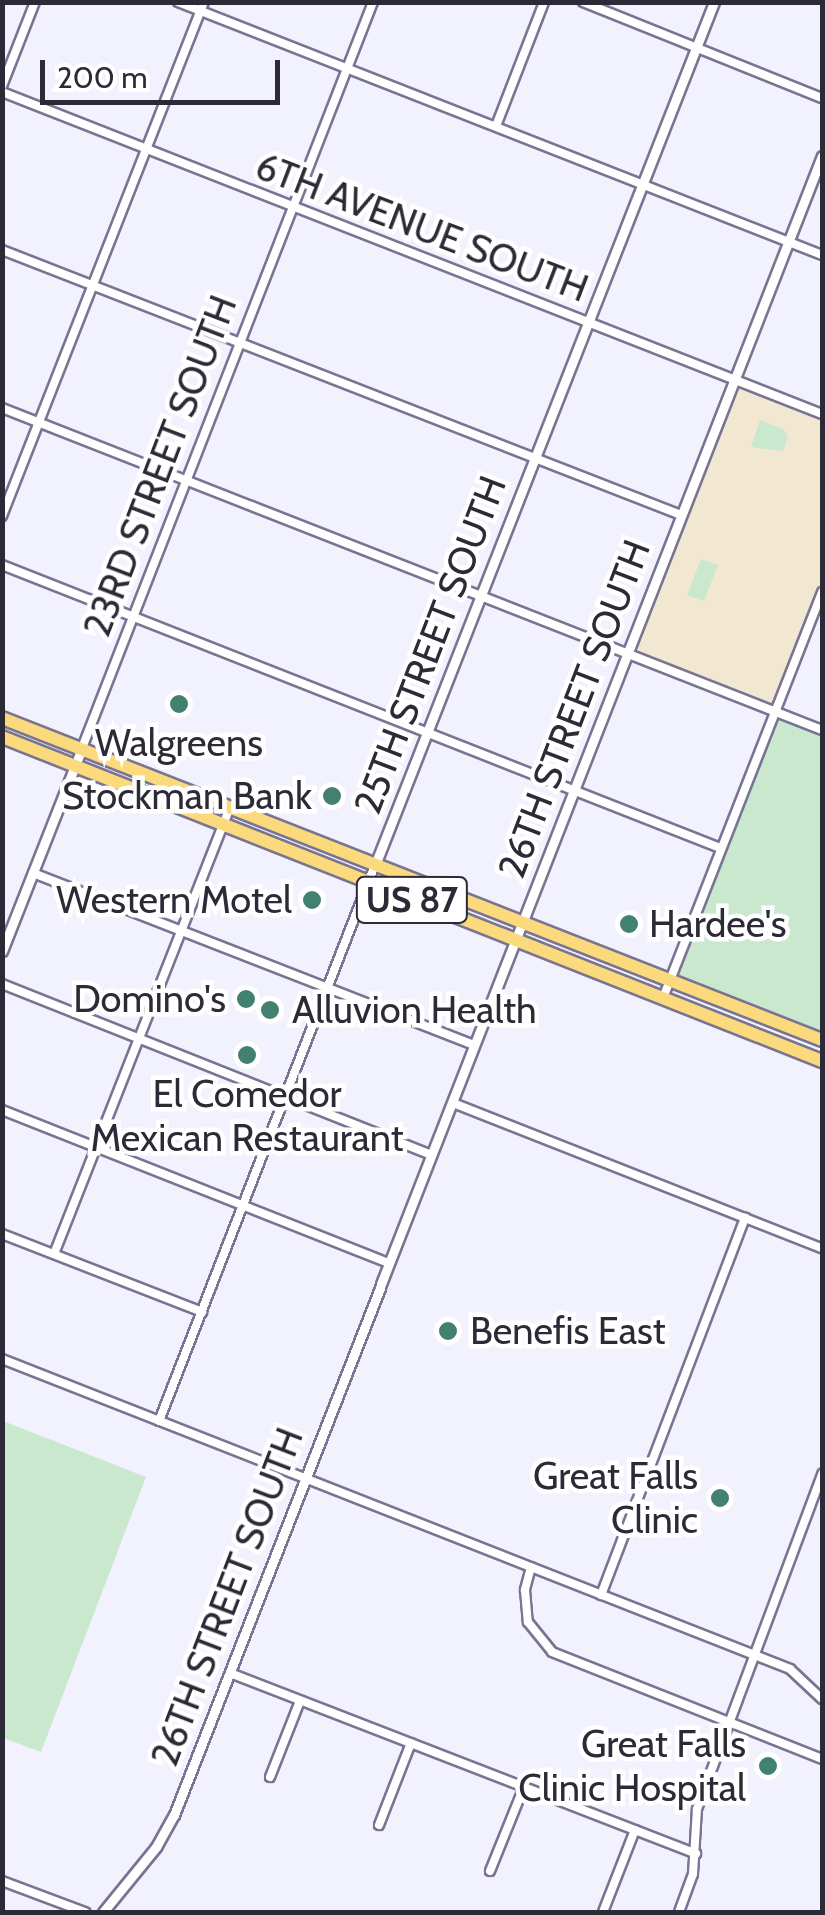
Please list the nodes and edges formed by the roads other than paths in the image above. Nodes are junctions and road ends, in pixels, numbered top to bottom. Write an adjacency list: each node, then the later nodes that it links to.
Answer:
1 (35, 2): 10 (street)
2 (178, 2): 7 (street)
3 (373, 2): 9 (street, 23RD STREET SOUTH)
4 (544, 2): 12 (street)
5 (583, 2): 8 (street)
6 (714, 2): 8 (street, 25TH STREET SOUTH)
7 (202, 7): 9 (street); 13 (street)
8 (696, 48): 11 (street); 15 (street, 25TH STREET SOUTH)
9 (349, 68): 12 (street); 16 (street, 23RD STREET SOUTH)
10 (2, 89): 13 (street, 6TH AVENUE SOUTH)
11 (822, 98)
12 (496, 126): 15 (street)
13 (148, 149): 16 (street, 6TH AVENUE SOUTH); 20 (street)
14 (822, 156): 17 (street, 26TH STREET SOUTH)
15 (643, 186): 17 (street); 21 (street, 25TH STREET SOUTH)
16 (294, 207): 21 (street, 6TH AVENUE SOUTH); 22 (street, 23RD STREET SOUTH)
17 (789, 242): 19 (street); 23 (street, 26TH STREET SOUTH)
18 (2, 250): 20 (street)
19 (822, 255)
20 (94, 285): 22 (street); 26 (street)
21 (589, 322): 23 (street, 6TH AVENUE SOUTH); 27 (street, 25TH STREET SOUTH)
22 (240, 344): 27 (street); 28 (street, 23RD STREET SOUTH)
23 (735, 380): 25 (street, 6TH AVENUE SOUTH); 29 (street, 26TH STREET SOUTH)
24 (2, 408): 26 (street)
25 (822, 414)
26 (41, 423): 28 (street); 30 (street)
27 (535, 458): 29 (street); 33 (street, 25TH STREET SOUTH)
28 (186, 480): 33 (street); 34 (street, 23RD STREET SOUTH)
29 (681, 515): 35 (street, 26TH STREET SOUTH)
30 (2, 516)
31 (2, 565): 34 (street)
32 (822, 592): 36 (street)
33 (480, 596): 35 (street); 39 (street, 25TH STREET SOUTH)
34 (133, 618): 39 (street); 41 (street, 23RD STREET SOUTH)
35 (627, 653): 36 (street); 43 (street, 26TH STREET SOUTH)
36 (774, 711): 38 (street); 46 (street)
37 (2, 718): 41 (highway, US 87)
38 (822, 730)
39 (427, 734): 43 (street); 47 (street, 25TH STREET SOUTH)
40 (2, 737): 42 (highway, US 87)
41 (82, 748): 42 (street, 23RD STREET SOUTH); 44 (highway, US 87)
42 (76, 765): 45 (highway, US 87); 48 (street, 23RD STREET SOUTH)
43 (573, 791): 46 (street); 50 (street, 26TH STREET SOUTH)
44 (230, 806): 45 (street); 47 (highway, US 87)
45 (223, 823): 49 (highway, US 87); 51 (street)
46 (720, 848): 54 (street)
47 (375, 866): 49 (street, 25TH STREET SOUTH); 50 (highway, US 87)
48 (33, 873): 51 (street); 53 (street, 23RD STREET SOUTH)
49 (370, 882): 52 (highway, US 87); 56 (street, 25TH STREET SOUTH)
50 (523, 923): 52 (street, 26TH STREET SOUTH); 54 (highway, US 87)
51 (181, 930): 56 (street); 58 (street)
52 (516, 942): 57 (highway, US 87); 60 (street, 26TH STREET SOUTH)
53 (2, 951)
54 (668, 980): 57 (street); 59 (highway, US 87)
55 (2, 984): 58 (street)
56 (328, 988): 60 (street); 62 (street, 25TH STREET SOUTH)
57 (663, 998): 61 (highway, US 87)
58 (138, 1038): 62 (street); 65 (street)
59 (822, 1040)
60 (475, 1045): 63 (street, 26TH STREET SOUTH)
61 (822, 1061)
62 (285, 1097): 66 (street); 67 (street, 25TH STREET SOUTH)
63 (452, 1103): 66 (street, 26TH STREET SOUTH); 68 (street)
64 (2, 1110): 65 (street)
65 (96, 1148): 67 (street); 71 (street)
66 (432, 1155): 72 (street, 26TH STREET SOUTH)
67 (244, 1206): 72 (street); 73 (street, 25TH STREET SOUTH)
68 (744, 1217): 70 (street); 79 (street)
69 (2, 1234): 71 (street)
70 (822, 1248)
71 (54, 1254): 73 (street)
72 (389, 1263): 77 (street, 26TH STREET SOUTH)
73 (202, 1312): 75 (street, 25TH STREET SOUTH)
74 (2, 1359): 75 (street)
75 (159, 1420): 77 (street)
76 (822, 1474): 80 (street)
77 (306, 1478): 78 (street); 81 (street, 26TH STREET SOUTH)
78 (532, 1568): 79 (street); 84 (street)
79 (601, 1595): 80 (street)
80 (754, 1655): 82 (street); 84 (street)
81 (230, 1673): 83 (street); 95 (street, 26TH STREET SOUTH)
82 (822, 1699)
83 (300, 1700): 85 (street); 87 (street)
84 (729, 1723): 86 (street); 91 (street)
85 (411, 1743): 88 (street); 89 (street)
86 (822, 1758)
87 (270, 1777)
88 (524, 1787): 90 (street); 92 (street)
89 (379, 1825)
90 (636, 1830): 91 (street); 96 (street)
91 (696, 1854): 97 (street)
92 (490, 1871)
93 (2, 1881): 94 (street)
94 (85, 1912)
95 (103, 1912)
96 (602, 1912)
97 (679, 1912)

